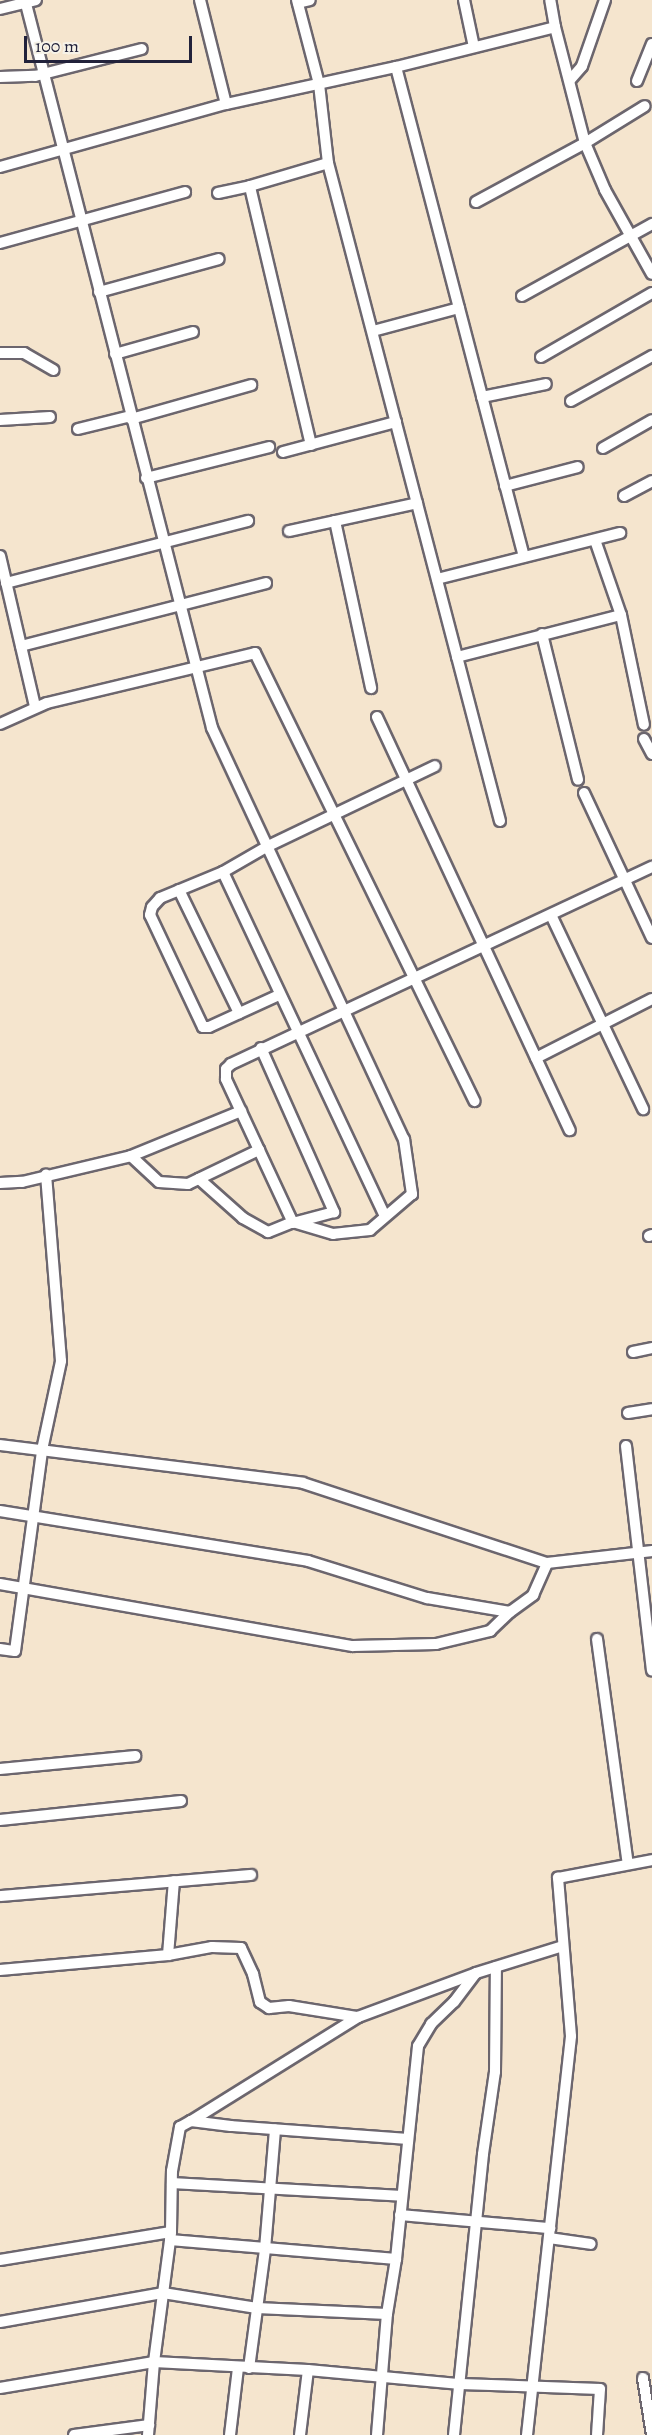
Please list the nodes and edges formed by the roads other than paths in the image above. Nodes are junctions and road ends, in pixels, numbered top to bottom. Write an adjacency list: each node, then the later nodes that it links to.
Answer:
1 (200, 0): 19 (street)
2 (310, 0): 7 (street)
3 (464, 0): 11 (street)
4 (550, 0): 9 (street)
5 (605, 0): 16 (street)
6 (29, 1): 8 (street); 14 (street)
7 (298, 2): 18 (street)
8 (0, 9)
9 (555, 27): 11 (street); 16 (street)
10 (652, 44): 17 (street)
11 (474, 47): 13 (street)
12 (142, 49): 14 (street)
13 (396, 67): 18 (street); 38 (street)
14 (44, 74): 15 (street); 22 (street)
15 (0, 76)
16 (570, 80): 21 (street)
17 (637, 81)
18 (319, 84): 19 (street); 23 (street)
19 (226, 104): 22 (street)
20 (645, 106): 21 (street)
21 (585, 143): 28 (street); 31 (street)
22 (63, 151): 24 (street); 29 (street)
23 (328, 163): 25 (street); 39 (street)
24 (0, 167)
25 (250, 186): 27 (street); 56 (street)
26 (185, 192): 29 (street)
27 (218, 193)
28 (476, 202)
29 (81, 222): 32 (street); 35 (street)
30 (652, 224): 31 (street)
31 (632, 236): 34 (street); 37 (street)
32 (0, 243)
33 (219, 259): 35 (street)
34 (652, 274)
35 (99, 292): 42 (street)
36 (652, 293): 44 (street)
37 (522, 296)
38 (459, 308): 39 (street); 48 (street)
39 (373, 330): 54 (street)
40 (193, 332): 42 (street)
41 (0, 353): 45 (street)
42 (115, 354): 51 (street)
43 (652, 356): 49 (street)
44 (542, 357)
45 (53, 370)
46 (546, 384): 48 (street)
47 (250, 385): 51 (street)
48 (482, 398): 63 (street)
49 (571, 401)
50 (50, 417): 52 (street)
51 (131, 417): 55 (street); 61 (street)
52 (0, 420)
53 (652, 420): 58 (street)
54 (396, 422): 56 (street); 65 (street)
55 (78, 429)
56 (311, 445): 59 (street)
57 (269, 447): 61 (street)
58 (603, 448)
59 (283, 452)
60 (578, 467): 63 (street)
61 (146, 478): 71 (street)
62 (652, 481): 64 (street)
63 (505, 486): 73 (street)
64 (624, 496)
65 (417, 503): 67 (street); 74 (street)
66 (248, 520): 71 (street)
67 (335, 521): 68 (street); 83 (street)
68 (289, 531)
69 (620, 533): 70 (street)
70 (595, 540): 73 (street); 78 (street)
71 (163, 543): 75 (street); 77 (street)
72 (0, 556): 75 (street)
73 (524, 557): 74 (street)
74 (437, 579): 81 (street)
75 (6, 583): 80 (street)
76 (266, 583): 77 (street)
77 (179, 605): 80 (street); 82 (street)
78 (621, 615): 79 (street); 87 (street)
79 (542, 634): 81 (street); 92 (street)
80 (21, 646): 84 (street)
81 (457, 657): 95 (street)
82 (195, 667): 84 (street); 94 (street); 96 (street)
83 (371, 688)
84 (35, 707): 86 (street)
85 (377, 717): 91 (street)
86 (0, 724)
87 (644, 725)
88 (644, 739): 89 (street)
89 (652, 754)
90 (435, 766): 91 (street)
91 (407, 779): 94 (street); 103 (street)
92 (578, 780)
93 (584, 793): 99 (street)
94 (336, 814): 96 (street); 104 (street)
95 (500, 821)
96 (268, 846): 98 (street); 107 (street)
97 (652, 867): 99 (street)
98 (223, 872): 100 (street); 105 (street)
99 (624, 880): 101 (street); 102 (street)
100 (179, 890): 108 (street); 108 (street)
101 (551, 915): 103 (street); 109 (street)
102 (652, 938)
103 (483, 947): 104 (street); 112 (street)
104 (415, 977): 107 (street); 113 (street)
105 (279, 995): 108 (street); 110 (street)
106 (652, 999): 109 (street)
107 (345, 1011): 110 (street); 122 (street)
108 (239, 1013)
109 (604, 1023): 112 (street); 114 (street)
110 (296, 1032): 111 (street); 122 (street)
111 (261, 1048): 115 (street); 123 (street)
112 (536, 1058): 116 (street)
113 (474, 1101)
114 (643, 1109)
115 (241, 1111): 117 (street); 118 (street)
116 (570, 1130)
117 (259, 1150): 120 (street); 123 (street)
118 (131, 1155): 119 (street); 120 (street)
119 (46, 1175): 121 (street); 130 (street)
120 (199, 1179): 123 (street)
121 (0, 1184)
122 (386, 1216): 123 (street)
123 (293, 1223)
124 (652, 1348): 125 (street)
125 (633, 1352)
126 (652, 1409): 127 (street)
127 (628, 1413)
128 (0, 1444): 130 (street)
129 (626, 1446): 134 (street)
130 (42, 1450): 132 (street); 135 (street)
131 (0, 1511): 132 (street)
132 (33, 1515): 137 (street); 138 (street)
133 (652, 1551): 134 (street)
134 (638, 1553): 135 (street); 141 (street)
135 (547, 1563): 138 (street)
136 (0, 1584): 137 (street)
137 (24, 1587): 138 (street); 140 (street)
138 (510, 1612)
139 (597, 1639): 147 (street)
140 (0, 1649)
141 (652, 1671)
142 (135, 1756): 143 (street)
143 (0, 1769)
144 (181, 1801): 145 (street)
145 (0, 1820)
146 (652, 1860): 147 (street)
147 (628, 1864): 151 (street)
148 (251, 1875): 149 (street)
149 (174, 1881): 150 (street); 152 (street)
150 (0, 1896)
151 (564, 1946): 153 (street); 165 (street)
152 (168, 1954): 154 (street); 156 (street)
153 (496, 1967): 155 (street); 164 (street)
154 (0, 1970)
155 (476, 1973): 156 (street); 159 (street)
156 (358, 2017): 157 (street)
157 (191, 2121): 158 (street); 160 (street)
158 (275, 2129): 159 (street); 161 (street)
159 (407, 2139): 162 (street)
160 (172, 2183): 161 (street); 166 (street)
161 (270, 2188): 162 (street); 168 (street)
162 (402, 2196): 163 (street)
163 (400, 2215): 164 (street); 169 (street)
164 (476, 2221): 165 (street); 180 (street)
165 (550, 2233): 167 (street); 181 (street)
166 (170, 2236): 168 (street); 170 (street); 171 (street)
167 (591, 2244)
168 (265, 2249): 169 (street); 172 (street)
169 (396, 2259): 173 (street)
170 (0, 2260)
171 (163, 2293): 172 (street); 174 (street); 175 (street)
172 (257, 2308): 173 (street); 176 (street)
173 (387, 2314): 178 (street)
174 (0, 2322)
175 (154, 2362): 176 (street); 182 (street); 183 (street)
176 (244, 2368): 177 (street); 185 (street)
177 (308, 2370): 178 (street); 186 (street)
178 (383, 2378): 180 (street); 187 (street)
179 (643, 2378): 191 (street)
180 (460, 2384): 181 (street); 188 (street)
181 (533, 2386): 189 (street); 190 (street)
182 (0, 2388)
183 (148, 2430): 184 (street)
184 (74, 2435)
185 (230, 2435)
186 (300, 2435)
187 (376, 2435)
188 (454, 2435)
189 (527, 2435)
190 (597, 2435)
191 (652, 2435)

